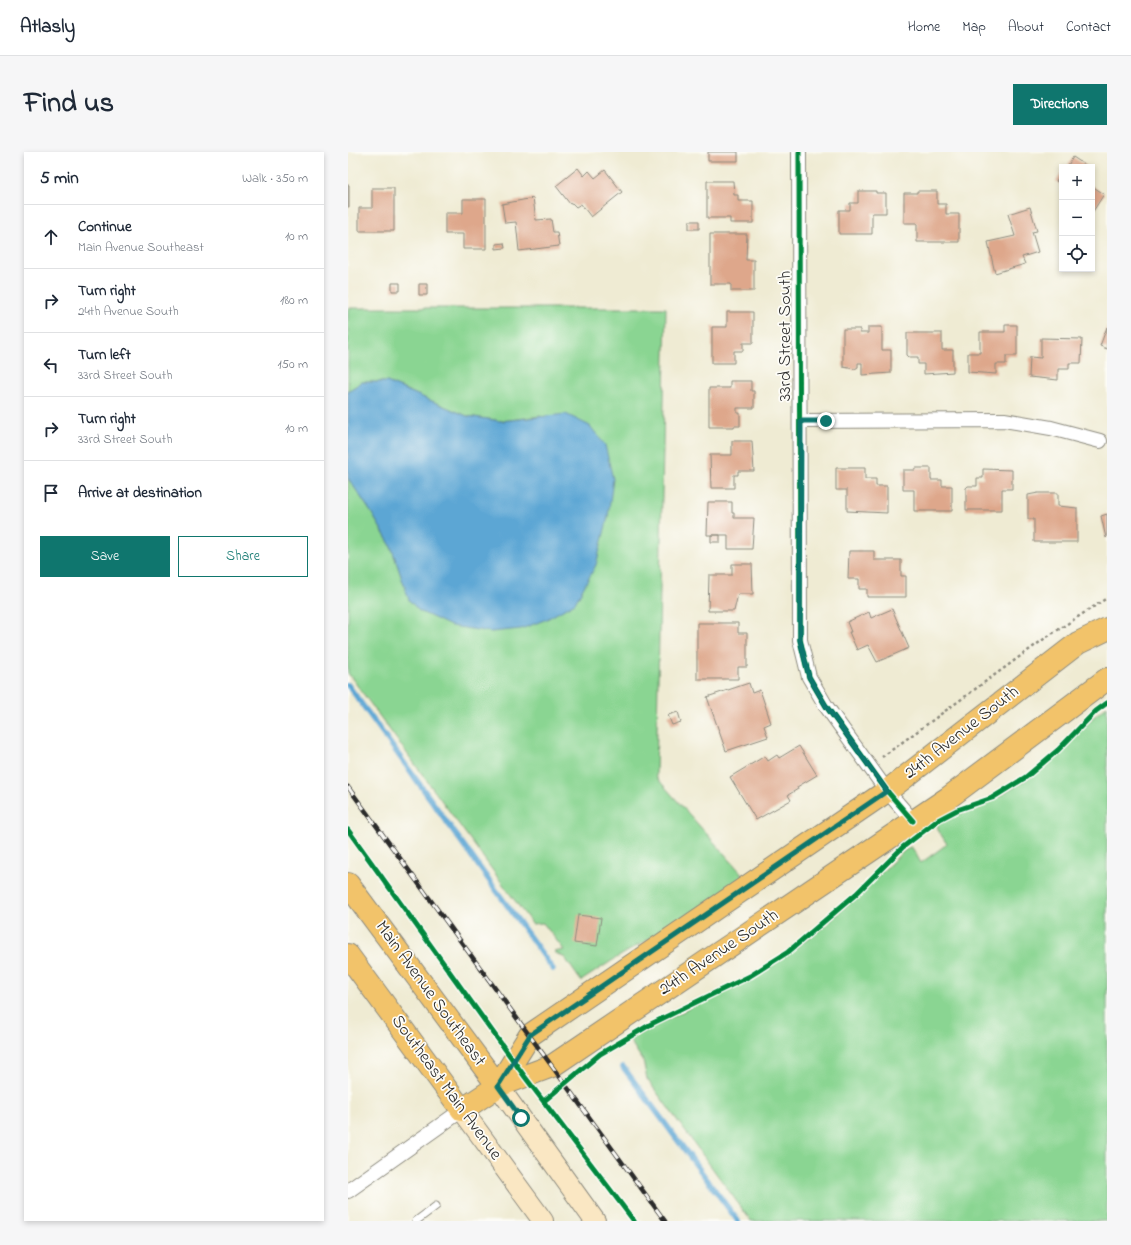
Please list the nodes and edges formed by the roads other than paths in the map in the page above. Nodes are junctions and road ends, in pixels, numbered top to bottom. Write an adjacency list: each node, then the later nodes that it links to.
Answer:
1 (799, 152): 2 (street, 33rd Street South)
2 (801, 421): 3 (street, 33rd Street South); 6 (street, 33rd Street South)
3 (1100, 441)
4 (1107, 629): 6 (main road, 24th Avenue South)
5 (1107, 679): 7 (main road, 24th Avenue South)
6 (887, 791): 7 (street, 33rd Street South); 10 (main road, 24th Avenue South)
7 (913, 821): 10 (main road, 24th Avenue South)
8 (348, 884): 10 (main road, Main Avenue Southeast)
9 (348, 955): 11 (main road, Southeast Main Avenue)
10 (498, 1086): 11 (main road, 24th Avenue South); 16 (main road, Main Avenue Southeast)
11 (462, 1110): 12 (street, 24th Avenue South); 15 (main road, Southeast Main Avenue)
12 (348, 1191)
13 (436, 1206): 14 (lane)
14 (416, 1221)
15 (543, 1221)
16 (595, 1221)

